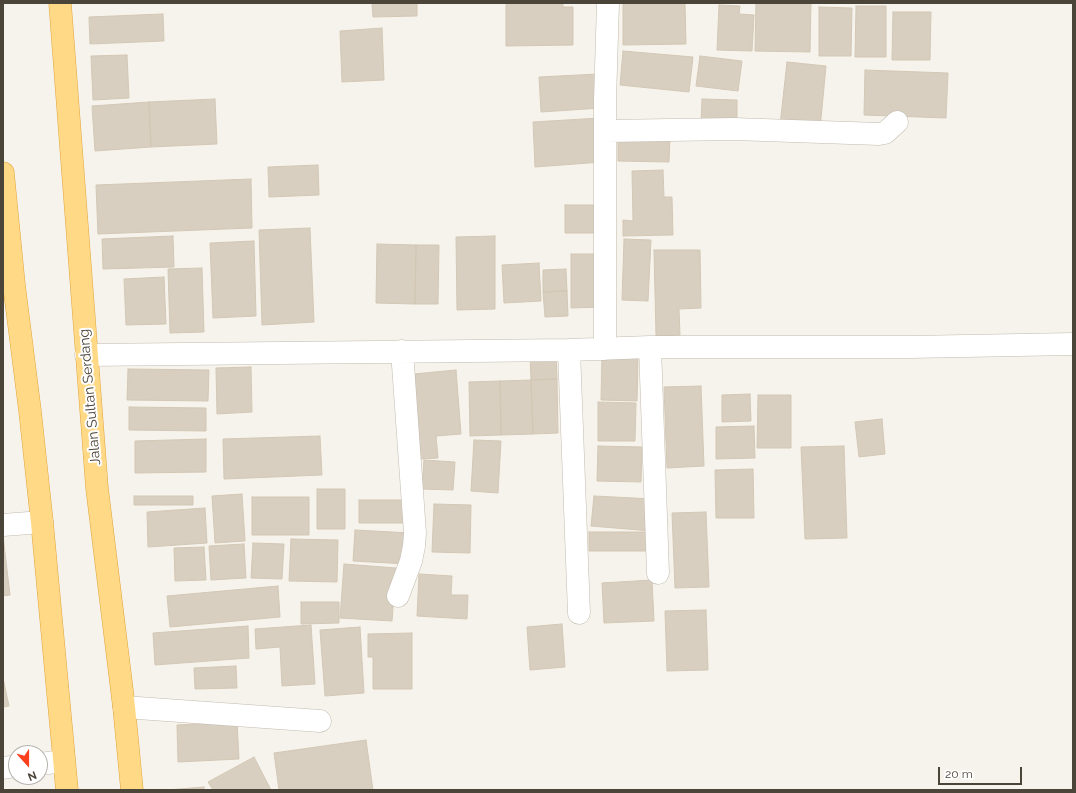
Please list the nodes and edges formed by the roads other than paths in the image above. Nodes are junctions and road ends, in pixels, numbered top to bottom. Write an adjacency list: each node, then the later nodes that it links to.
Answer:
1 (60, 3): 11 (highway, Jalan Sultan Serdang)
2 (608, 3): 4 (street)
3 (897, 122): 4 (street)
4 (606, 131): 8 (street)
5 (3, 173): 12 (highway)
6 (1073, 344): 7 (street)
7 (650, 347): 8 (street); 14 (street)
8 (606, 349): 9 (street)
9 (569, 350): 10 (street); 16 (street)
10 (402, 351): 11 (street); 15 (street)
11 (86, 355): 17 (highway, Jalan Sultan Serdang)
12 (42, 522): 13 (street); 19 (highway)
13 (3, 525)
14 (658, 573)
15 (398, 596)
16 (580, 613)
17 (124, 707): 18 (street); 22 (highway, Jalan Sultan Serdang)
18 (320, 721)
19 (64, 761): 20 (street); 21 (highway)
20 (48, 763)
21 (67, 790)
22 (132, 790)

